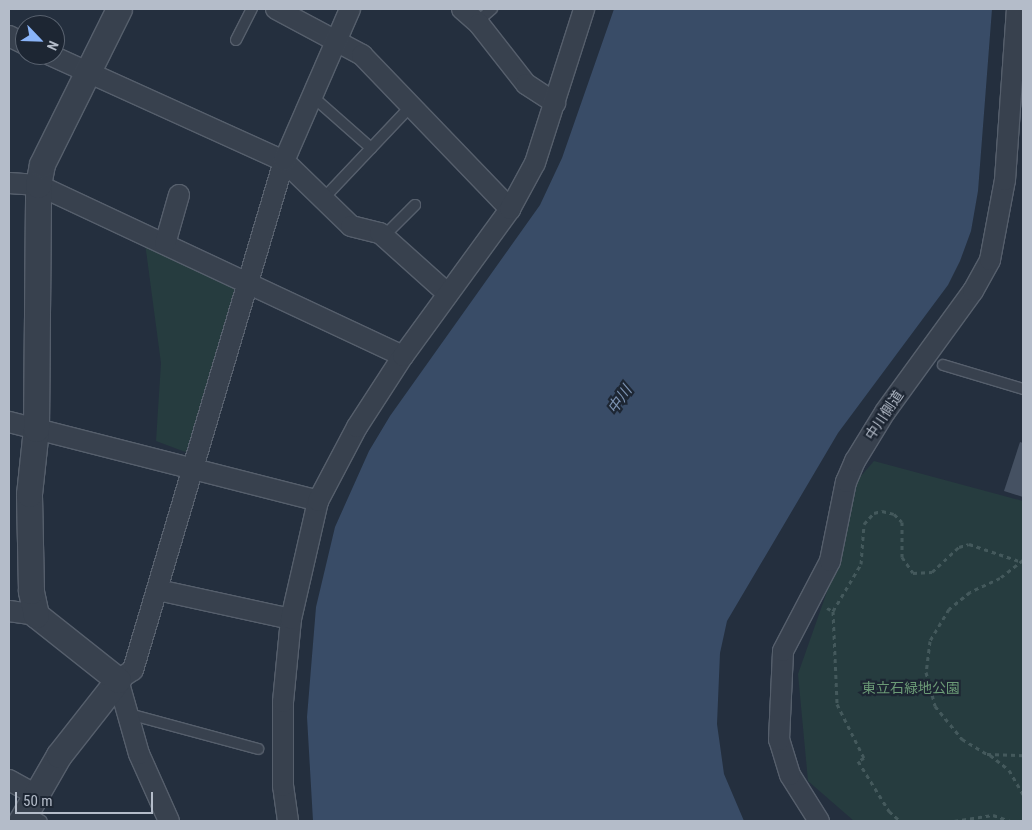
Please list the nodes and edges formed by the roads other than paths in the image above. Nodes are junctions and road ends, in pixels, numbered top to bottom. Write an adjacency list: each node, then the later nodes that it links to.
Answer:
1 (119, 9): 13 (street)
2 (252, 9): 10 (lane)
3 (276, 9): 11 (street)
4 (350, 9): 11 (street)
5 (462, 9): 9 (street)
6 (492, 9): 9 (lane)
7 (584, 9): 15 (street)
8 (1017, 9): 17 (street, 中川側道)
9 (477, 22): 15 (street)
10 (236, 40)
11 (336, 40): 14 (street); 16 (street)
12 (65, 62): 13 (street)
13 (87, 72): 19 (street); 21 (street)
14 (312, 96): 18 (lane); 19 (street)
15 (555, 103): 25 (street)
16 (411, 106): 18 (lane); 25 (street)
17 (1017, 110): 48 (street, 中川側道)
18 (371, 148): 23 (lane)
19 (284, 161): 23 (street); 28 (street)
20 (9, 183): 21 (street)
21 (38, 185): 27 (street); 34 (street)
22 (179, 195): 27 (street)
23 (323, 199): 26 (street)
24 (414, 205): 26 (lane)
25 (510, 209): 29 (street)
26 (384, 236): 29 (street)
27 (165, 244): 28 (street)
28 (246, 282): 30 (street); 35 (street)
29 (448, 294): 30 (street)
30 (403, 356): 36 (street)
31 (943, 365): 32 (lane)
32 (1023, 389)
33 (9, 422): 34 (street)
34 (36, 429): 35 (street); 39 (street)
35 (192, 468): 36 (street); 37 (street)
36 (318, 501): 40 (street)
37 (158, 590): 40 (street); 41 (street)
38 (9, 611): 39 (street)
39 (36, 615): 41 (street)
40 (291, 619): 47 (street)
41 (118, 680): 42 (street); 45 (street)
42 (124, 712): 43 (lane); 46 (street)
43 (258, 750)
44 (9, 780): 45 (street)
45 (32, 813)
46 (168, 821)
47 (288, 821)
48 (818, 821)

